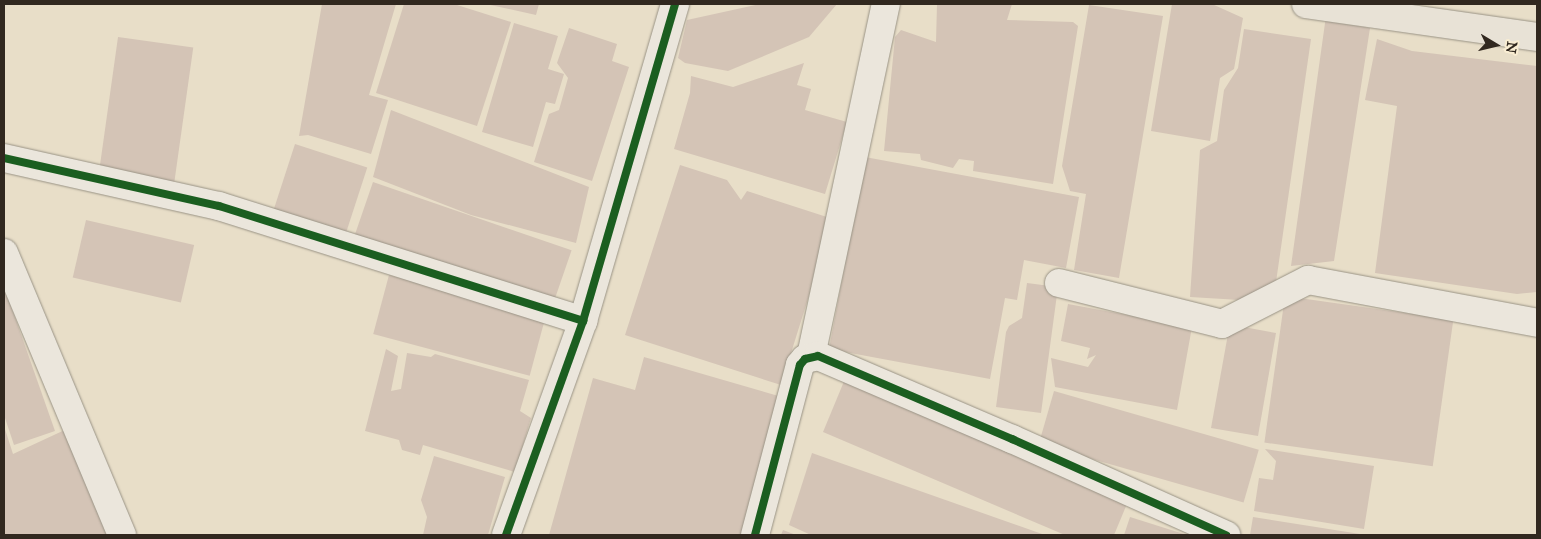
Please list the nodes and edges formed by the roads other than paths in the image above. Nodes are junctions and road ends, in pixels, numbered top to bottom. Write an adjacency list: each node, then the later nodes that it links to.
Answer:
1 (675, 4): 8 (street)
2 (886, 4): 10 (street)
3 (1307, 4): 4 (main road)
4 (1537, 37)
5 (4, 158): 8 (street)
6 (4, 253): 11 (street)
7 (1059, 283): 9 (street)
8 (583, 321): 12 (street)
9 (1537, 323)
10 (811, 356): 13 (street); 14 (street)
11 (122, 535)
12 (506, 535)
13 (755, 535)
14 (1226, 535)

